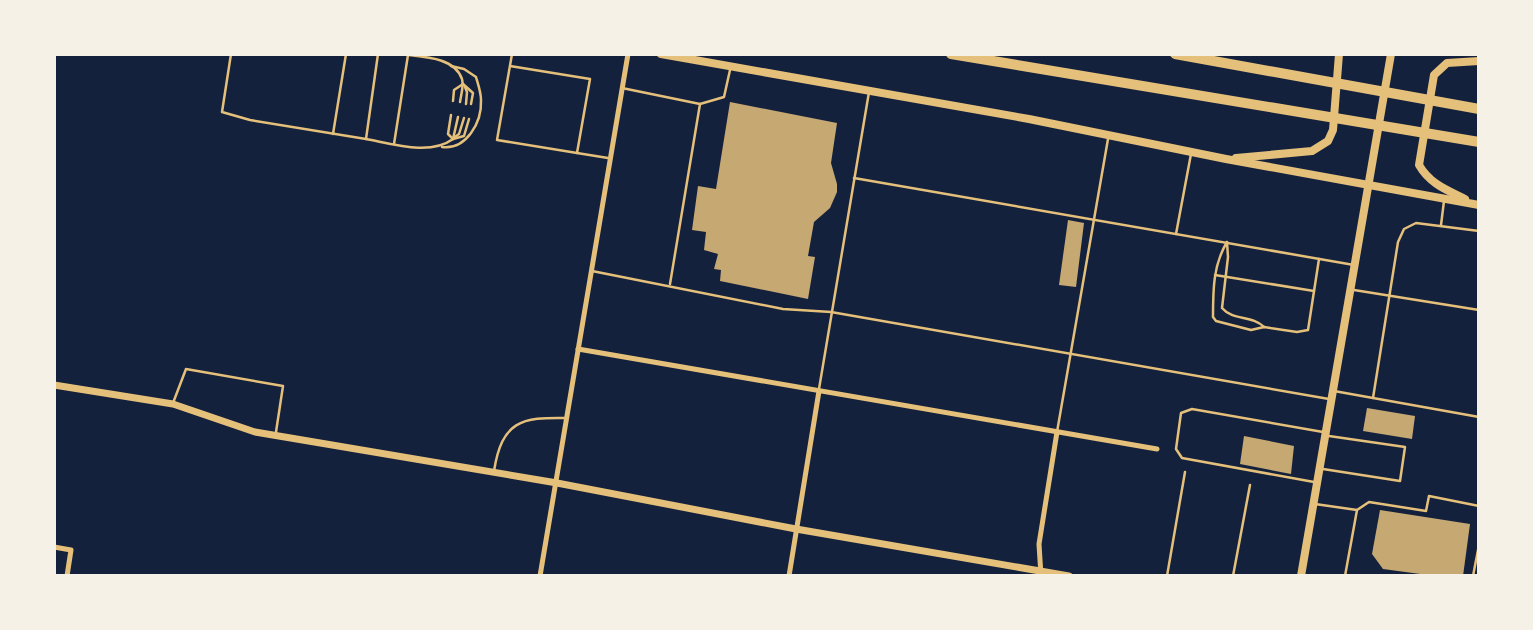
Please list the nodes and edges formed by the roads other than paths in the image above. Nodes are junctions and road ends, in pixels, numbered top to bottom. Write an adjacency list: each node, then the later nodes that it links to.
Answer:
1 (231, 54): 30 (lane)
2 (346, 54): 30 (lane)
3 (378, 54): 32 (lane)
4 (400, 54): 12 (lane)
5 (512, 54): 15 (lane)
6 (628, 54): 18 (street)
7 (660, 54): 16 (main road)
8 (951, 54): 34 (highway)
9 (1175, 54): 25 (highway)
10 (1339, 54): 40 (main road)
11 (1391, 54): 42 (main road)
12 (408, 55): 14 (lane); 35 (lane)
13 (1479, 61): 44 (main road)
14 (451, 66): 17 (lane); 36 (lane)
15 (510, 66): 38 (lane); 38 (lane)
16 (731, 67): 19 (main road); 24 (lane)
17 (463, 84): 20 (lane); 21 (lane); 22 (lane); 23 (lane)
18 (622, 88): 24 (lane); 39 (street)
19 (869, 92): 31 (main road); 41 (lane)
20 (453, 101)
21 (460, 102)
22 (466, 103)
23 (471, 104)
24 (700, 104): 55 (lane)
25 (1479, 109)
26 (451, 115): 33 (lane)
27 (458, 117): 33 (lane)
28 (464, 118): 33 (lane)
29 (469, 118): 33 (lane)
30 (333, 134): 32 (lane)
31 (1108, 135): 37 (main road); 45 (lane)
32 (366, 139): 35 (lane)
33 (453, 139): 36 (lane)
34 (1479, 142)
35 (394, 144): 36 (lane)
36 (442, 147)
37 (1192, 152): 40 (main road); 48 (lane)
38 (577, 153): 39 (lane)
39 (610, 159): 52 (street)
40 (1226, 159): 42 (main road)
41 (854, 178): 45 (lane); 60 (lane)
42 (1368, 186): 43 (main road); 51 (main road)
43 (1444, 199): 44 (main road); 46 (lane)
44 (1477, 204)
45 (1094, 219): 48 (lane); 63 (lane)
46 (1440, 225): 47 (lane); 58 (lane)
47 (1479, 230)
48 (1176, 234): 49 (lane)
49 (1227, 242): 50 (lane); 53 (lane); 54 (lane)
50 (1319, 259): 51 (lane); 57 (lane)
51 (1355, 265): 56 (main road)
52 (592, 271): 55 (lane); 62 (street)
53 (1215, 275): 54 (lane); 61 (lane)
54 (1226, 277): 57 (lane); 61 (lane)
55 (670, 285): 60 (lane)
56 (1351, 289): 58 (lane); 66 (main road)
57 (1314, 291): 61 (lane)
58 (1389, 295): 59 (lane); 67 (lane)
59 (1479, 310)
60 (831, 312): 63 (lane); 65 (lane)
61 (1264, 327)
62 (578, 349): 65 (street); 70 (street)
63 (1071, 354): 66 (lane); 71 (lane)
64 (54, 385): 68 (street)
65 (819, 391): 71 (street); 84 (street)
66 (1332, 395): 67 (lane); 72 (main road)
67 (1373, 398): 69 (lane)
68 (173, 404): 73 (street); 73 (lane)
69 (1479, 417)
70 (567, 418): 76 (lane); 78 (street)
71 (1057, 432): 74 (street); 87 (street)
72 (1326, 434): 75 (main road); 75 (lane); 79 (lane)
73 (275, 436): 76 (street)
74 (1157, 449)
75 (1320, 468): 79 (main road)
76 (494, 472): 78 (street)
77 (1185, 472): 92 (lane)
78 (558, 483): 84 (street); 89 (street)
79 (1318, 483): 81 (main road)
80 (1250, 485): 93 (lane)
81 (1314, 503): 83 (lane); 94 (main road)
82 (1479, 506): 83 (lane)
83 (1357, 510): 95 (lane)
84 (796, 529): 87 (street); 90 (street)
85 (1479, 545): 96 (lane)
86 (54, 547): 88 (street)
87 (1041, 573): 91 (street)
88 (67, 576)
89 (540, 576)
90 (789, 576)
91 (1069, 576)
92 (1167, 576)
93 (1233, 576)
94 (1301, 576)
95 (1345, 576)
96 (1473, 576)

